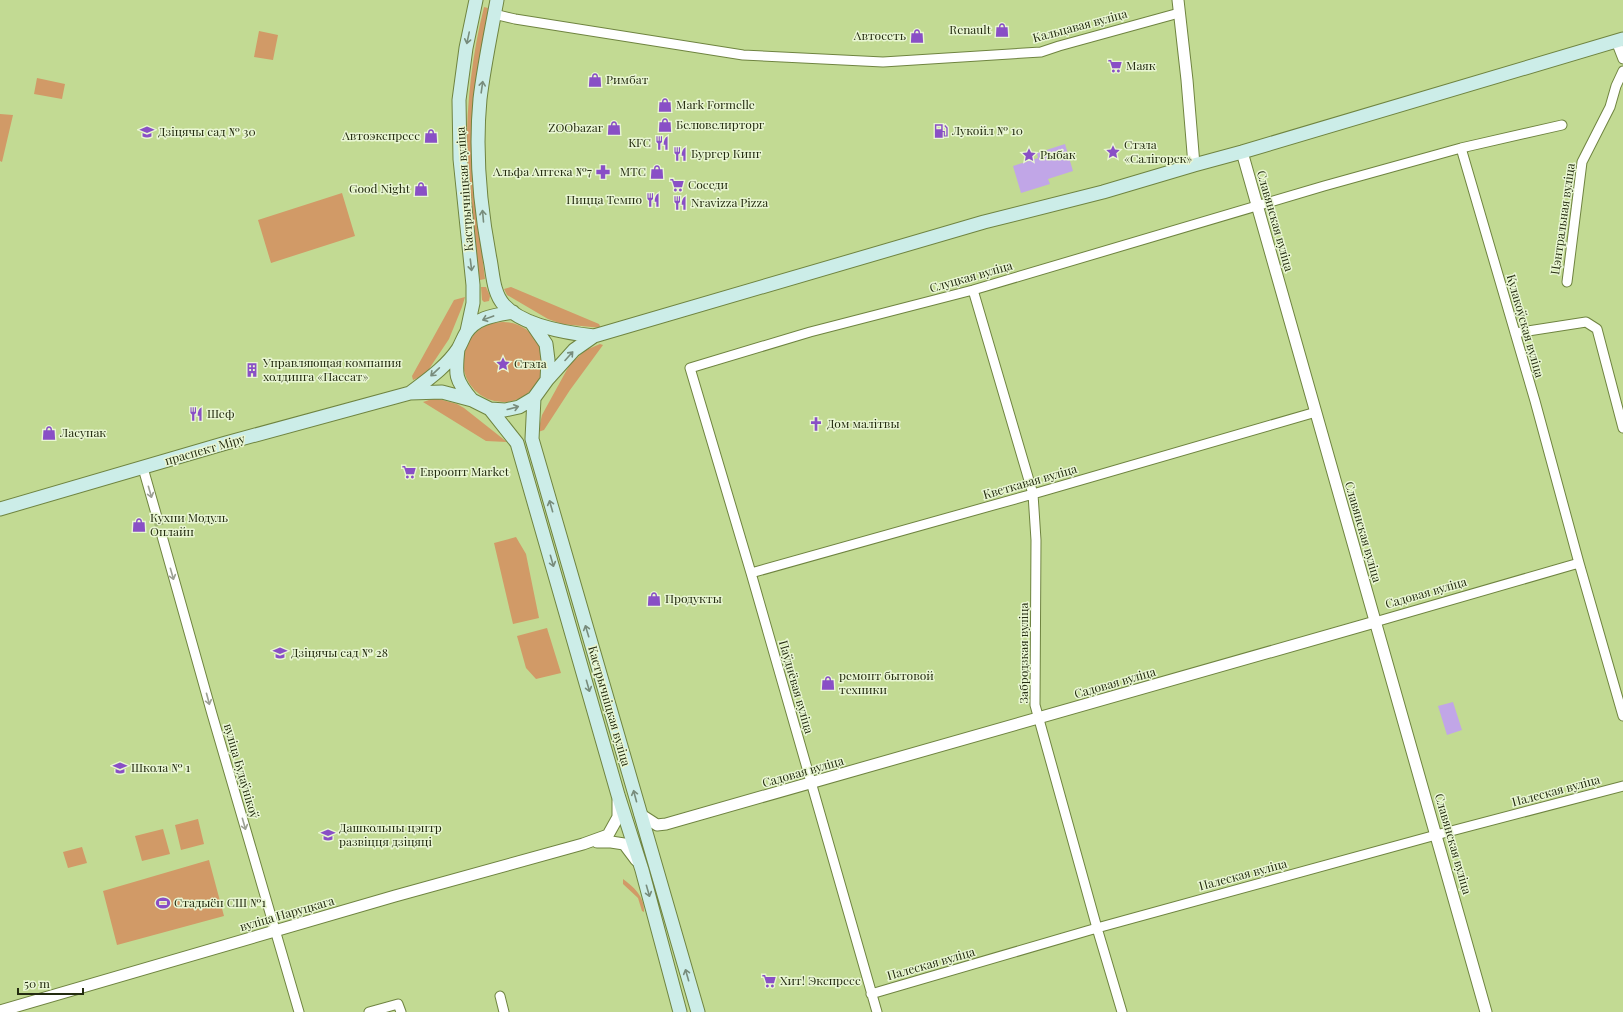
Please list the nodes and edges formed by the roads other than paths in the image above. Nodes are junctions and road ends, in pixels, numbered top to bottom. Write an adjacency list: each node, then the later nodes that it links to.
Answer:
1 (476, 0): 18 (main road, Кастрычніцкая вуліца, one-way to 18)
2 (497, 0): 4 (main road, Кастрычніцкая вуліца)
3 (1178, 0): 5 (street)
4 (494, 14): 5 (street, Кальцавая вуліца); 16 (main road, Кастрычніцкая вуліца, one-way to 4)
5 (1179, 14): 12 (street)
6 (1619, 40): 7 (street); 11 (main road)
7 (1623, 59)
8 (1623, 72): 14 (street, Цэнтральная вуліца)
9 (1562, 125): 10 (street)
10 (1465, 147): 13 (street); 19 (street, Кулакоўская вуліца)
11 (1242, 152): 12 (main road); 13 (street, Славянская вуліца)
12 (1194, 165): 20 (main road)
13 (1257, 206): 15 (street, Слуцкая вуліца); 28 (street, Славянская вуліца)
14 (1567, 282)
15 (973, 290): 22 (street, Слуцкая вуліца); 31 (street, Забродзкая вуліца)
16 (513, 312): 17 (main road); 18 (main road, one-way to 18)
17 (531, 322): 20 (main road); 23 (main road)
18 (466, 332): 21 (main road)
19 (1519, 332): 29 (street); 35 (street, Кулакоўская вуліца)
20 (594, 336): 23 (main road, one-way to 20)
21 (458, 349): 24 (main road, one-way to 24); 26 (main road)
22 (690, 368): 36 (street, Паўднёвая вуліца)
23 (547, 380): 25 (main road)
24 (410, 393): 26 (main road); 30 (main road, праспект Міру)
25 (534, 398): 27 (main road, one-way to 25); 43 (main road, Кастрычніцкая вуліца, one-way to 25)
26 (472, 400): 27 (main road)
27 (490, 409): 42 (main road, Кастрычніцкая вуліца, one-way to 42)
28 (1316, 412): 31 (street, Кветкавая вуліца); 37 (street, Славянская вуліца)
29 (1623, 428)
30 (143, 468): 32 (main road, праспект Міру); 33 (street, one-way to 33)
31 (1033, 494): 36 (street, Кветкавая вуліца); 39 (street, Забродзкая вуліца)
32 (0, 509)
33 (157, 517)
34 (162, 536): 50 (street, вуліца Будаўнікоў, one-way to 50)
35 (1579, 563): 37 (street, Садовая вуліца); 38 (street, Кулакоўская вуліца)
36 (751, 573): 40 (street, Паўднёвая вуліца)
37 (1376, 622): 39 (street, Садовая вуліца); 45 (street, Славянская вуліца)
38 (1623, 716)
39 (1040, 718): 40 (street, Садовая вуліца); 49 (street, Забродзкая вуліца)
40 (810, 783): 44 (street, Садовая вуліца); 51 (street, Паўднёвая вуліца)
41 (1623, 786): 45 (street, Палеская вуліца)
42 (618, 795): 46 (street); 48 (main road, Кастрычніцкая вуліца)
43 (640, 814): 44 (street); 47 (main road, Кастрычніцкая вуліца)
44 (657, 826): 47 (street)
45 (1436, 835): 49 (street, Палеская вуліца); 62 (street, Славянская вуліца)
46 (583, 844): 48 (street); 50 (street, вуліца Наруцкага)
47 (649, 845): 59 (main road, Кастрычніцкая вуліца, one-way to 47)
48 (642, 870): 58 (main road, Кастрычніцкая вуліца, one-way to 58)
49 (1097, 928): 51 (street, Палеская вуліца); 61 (street, Забродзкая вуліца)
50 (275, 931): 53 (street, вуліца Наруцкага); 54 (street, вуліца Будаўнікоў)
51 (871, 994): 60 (street, Паўднёвая вуліца)
52 (500, 996): 57 (street)
53 (0, 1011)
54 (299, 1012)
55 (369, 1012): 56 (street)
56 (400, 1012)
57 (504, 1012)
58 (680, 1012)
59 (698, 1012)
60 (877, 1012)
61 (1122, 1012)
62 (1486, 1012)

